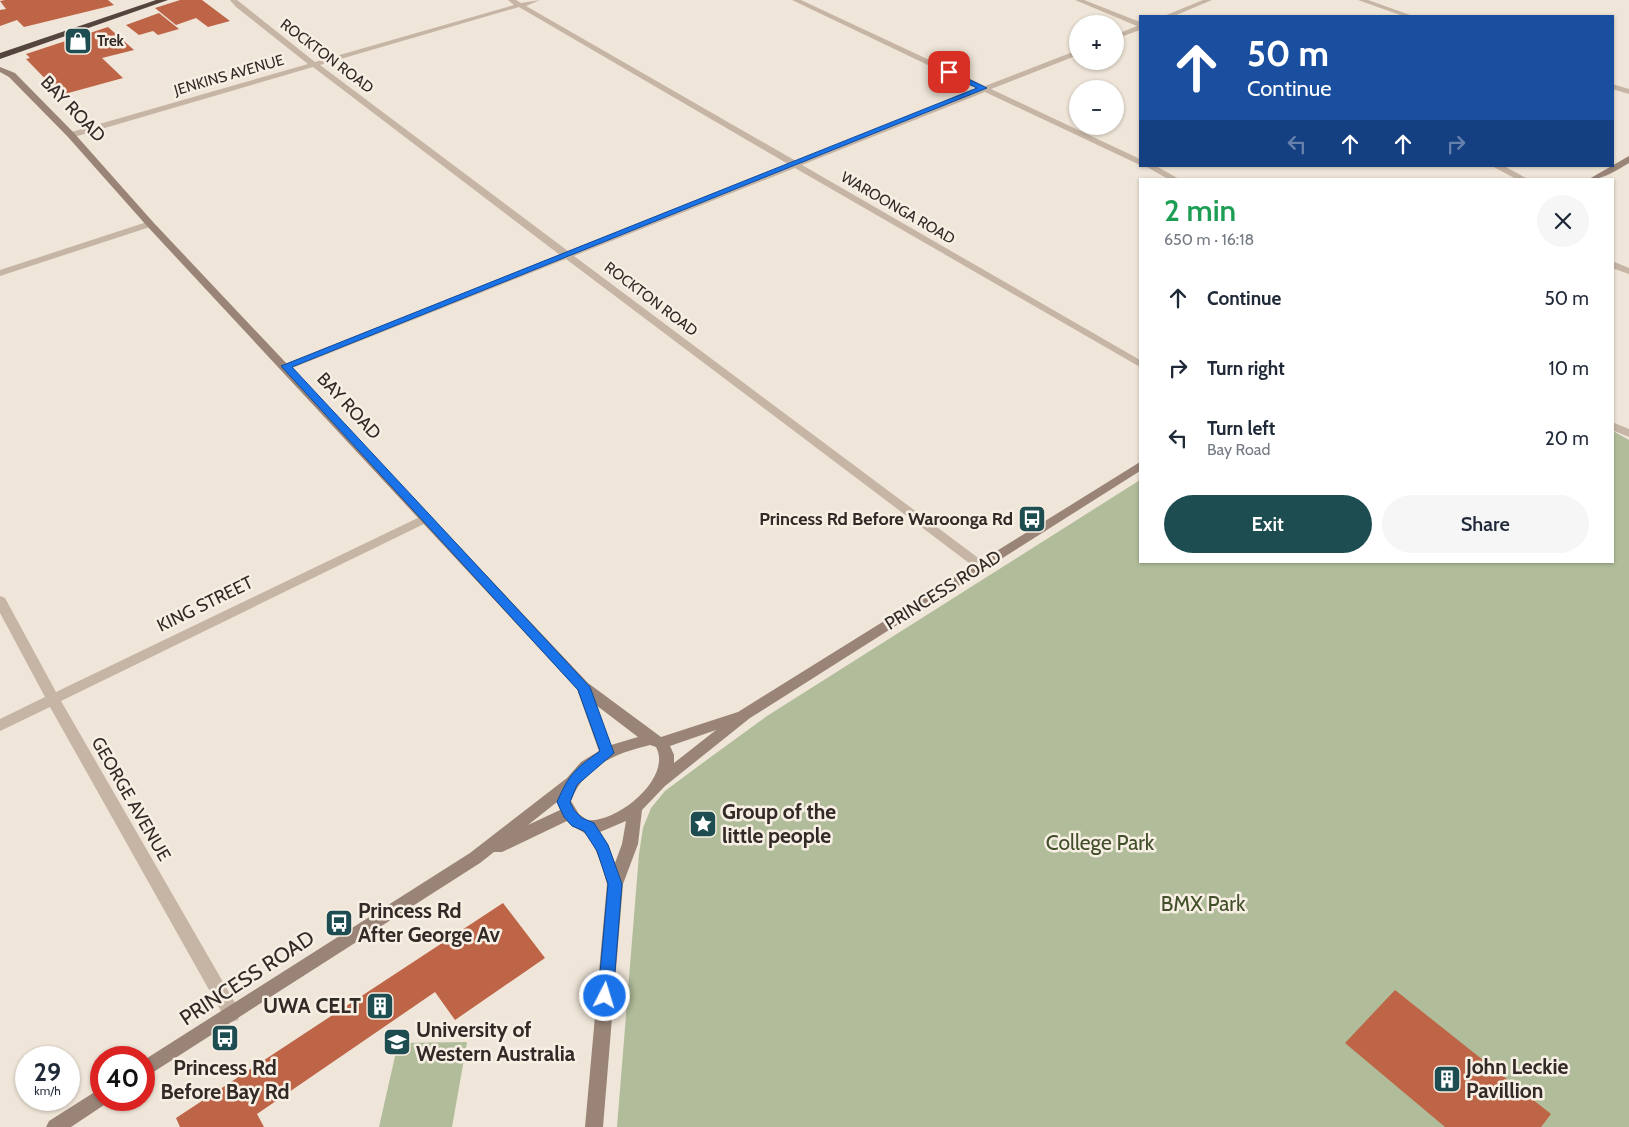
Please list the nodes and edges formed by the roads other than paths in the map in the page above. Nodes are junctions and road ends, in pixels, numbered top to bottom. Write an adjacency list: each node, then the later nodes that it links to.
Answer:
1 (138, 0): 15 (highway)
2 (164, 0): 17 (highway)
3 (234, 0): 18 (street, ROCKTON ROAD)
4 (538, 0): 9 (street, JENKINS AVENUE)
5 (795, 0): 21 (street)
6 (1078, 0): 12 (street)
7 (1209, 0): 10 (street)
8 (1361, 0): 11 (street)
9 (516, 2): 18 (street, JENKINS AVENUE); 26 (street, WAROONGA ROAD)
10 (1171, 15)
11 (1406, 15)
12 (1139, 26)
13 (1139, 26): 14 (street)
14 (1124, 33)
15 (0, 48)
16 (1069, 55): 21 (street)
17 (0, 56)
18 (314, 65): 23 (street, JENKINS AVENUE); 35 (street, ROCKTON ROAD)
19 (0, 69): 23 (street, BAY ROAD)
20 (1614, 87): 22 (street)
21 (984, 88): 25 (street); 26 (street)
22 (1629, 92)
23 (71, 135): 34 (street, BAY ROAD)
24 (1629, 159): 30 (street)
25 (1139, 162)
26 (795, 164): 35 (street); 39 (street, WAROONGA ROAD)
27 (1151, 167): 31 (street)
28 (1498, 167): 29 (street)
29 (1509, 172): 32 (street); 33 (street)
30 (1605, 176)
31 (1173, 178)
32 (1522, 178)
33 (1530, 178)
34 (150, 224): 38 (street); 40 (street, BAY ROAD)
35 (566, 255): 40 (street); 45 (street, ROCKTON ROAD)
36 (1614, 265): 37 (street)
37 (1629, 271)
38 (0, 273)
39 (1139, 363)
40 (286, 366): 44 (street, BAY ROAD)
41 (1614, 426): 42 (street)
42 (1629, 434)
43 (1139, 467): 45 (street, PRINCESS ROAD)
44 (426, 518): 47 (street, BAY ROAD); 48 (street, KING STREET)
45 (981, 566): 49 (street, PRINCESS ROAD)
46 (0, 601): 48 (street, GEORGE AVENUE)
47 (583, 687): 51 (street, BAY ROAD); 52 (street, BAY ROAD)
48 (53, 699): 50 (street, KING STREET); 60 (street, GEORGE AVENUE)
49 (745, 714): 51 (street, PRINCESS ROAD); 53 (street, PRINCESS ROAD)
50 (0, 725)
51 (656, 741): 52 (street, PRINCESS ROAD); 53 (street)
52 (607, 753): 54 (street, PRINCESS ROAD)
53 (662, 781): 55 (street, PRINCESS ROAD)
54 (572, 782): 56 (street); 58 (street, PRINCESS ROAD)
55 (635, 808): 57 (street, PRINCESS ROAD); 59 (street)
56 (568, 813): 57 (street); 58 (street, PRINCESS ROAD)
57 (589, 827): 59 (street)
58 (475, 858): 60 (street, PRINCESS ROAD)
59 (615, 884): 64 (street)
60 (232, 1014): 61 (street, PRINCESS ROAD)
61 (155, 1063)
62 (90, 1104): 63 (street)
63 (55, 1127)
64 (594, 1127)

